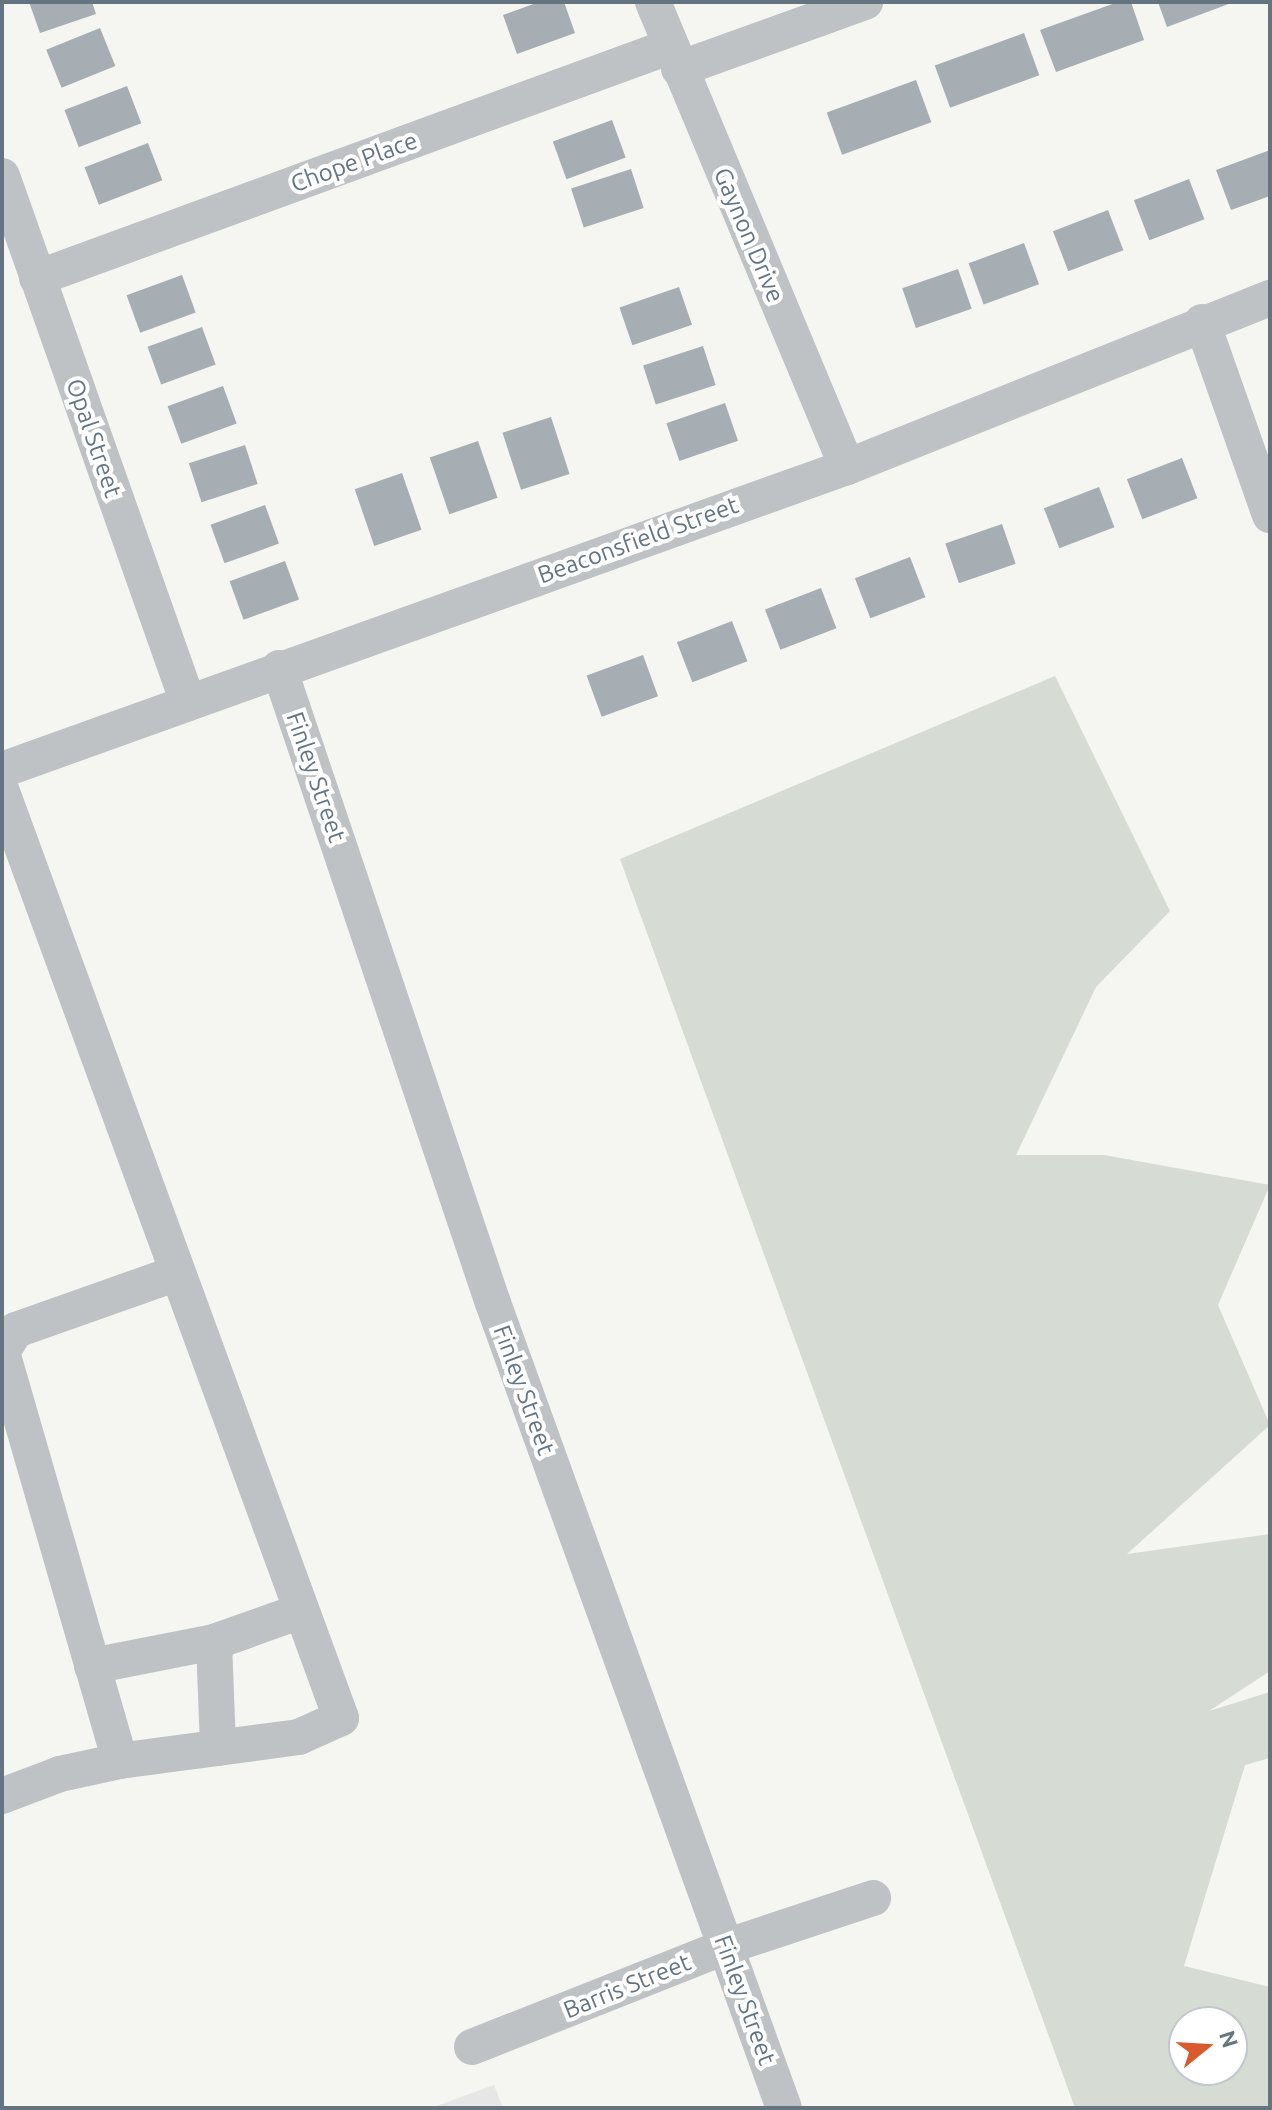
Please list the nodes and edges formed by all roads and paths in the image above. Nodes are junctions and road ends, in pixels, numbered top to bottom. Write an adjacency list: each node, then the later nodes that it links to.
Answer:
1 (653, 2): 3 (street, Gaynon Drive)
2 (865, 2): 3 (street, Chope Place)
3 (675, 57): 5 (street, Chope Place); 8 (street, Gaynon Drive)
4 (2, 176): 5 (street, Opal Street)
5 (37, 278): 11 (street, Opal Street)
6 (1270, 298): 7 (street, Beaconsfield Street)
7 (1202, 322): 8 (street, Beaconsfield Street); 9 (street)
8 (847, 467): 10 (street, Beaconsfield Street)
9 (1270, 515)
10 (279, 668): 11 (street, Beaconsfield Street); 22 (street, Finley Street)
11 (187, 700): 12 (street, Beaconsfield Street)
12 (2, 770)
13 (2, 792): 14 (street)
14 (177, 1273): 15 (street); 17 (street)
15 (301, 1611): 16 (street); 18 (street)
16 (214, 1642): 17 (street); 18 (street)
17 (92, 1666): 19 (street)
18 (218, 1748): 19 (street)
19 (120, 1761): 20 (street)
20 (2, 1796)
21 (873, 1898): 22 (street, Barris Street)
22 (725, 1947): 23 (street, Barris Street); 24 (street, Finley Street)
23 (472, 2047)
24 (784, 2108)

